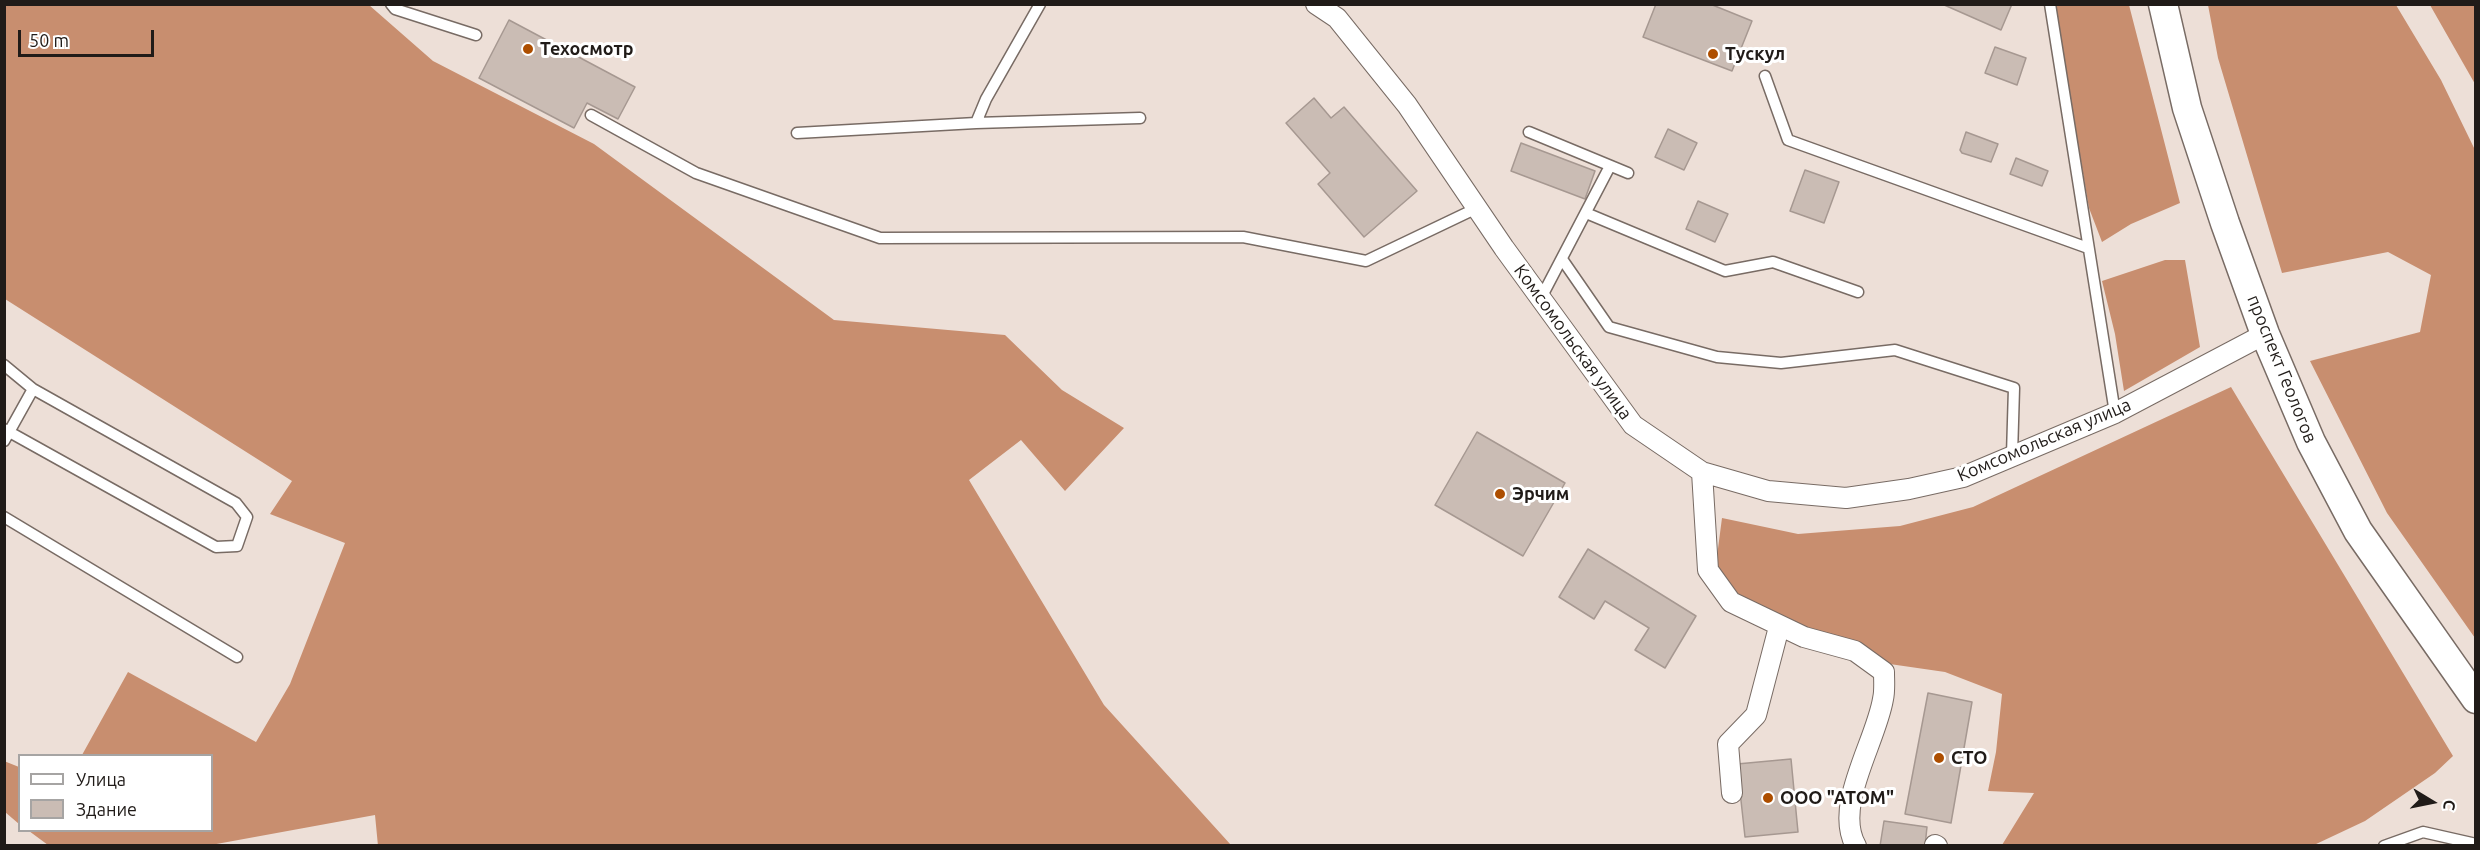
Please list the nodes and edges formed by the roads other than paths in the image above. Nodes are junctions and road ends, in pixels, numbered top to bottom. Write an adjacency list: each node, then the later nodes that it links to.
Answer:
1 (391, 4): 6 (lane)
2 (1040, 4): 10 (lane)
3 (1316, 4): 15 (street, Комсомольская улица)
4 (2050, 4): 17 (lane)
5 (2163, 4): 21 (main road, проспект Геологов)
6 (476, 35)
7 (1764, 75): 17 (lane)
8 (591, 114): 15 (lane)
9 (1140, 118): 10 (lane)
10 (976, 123): 12 (lane)
11 (1529, 132): 13 (lane)
12 (797, 133)
13 (1610, 166): 14 (lane); 16 (lane)
14 (1628, 173)
15 (1477, 208): 20 (street, Комсомольская улица)
16 (1586, 213): 18 (lane); 19 (lane)
17 (2088, 248): 24 (lane)
18 (1562, 260): 20 (lane); 26 (lane)
19 (1858, 292)
20 (1541, 298): 27 (street, Комсомольская улица)
21 (2265, 334): 24 (street, Комсомольская улица); 31 (main road, проспект Геологов)
22 (4, 365): 23 (lane)
23 (33, 388): 25 (lane); 25 (lane)
24 (2115, 413): 26 (street, Комсомольская улица)
25 (6, 434)
26 (2012, 455): 27 (street, Комсомольская улица)
27 (1702, 472): 29 (street)
28 (4, 517): 30 (lane)
29 (1779, 627): 32 (street); 34 (street)
30 (237, 657)
31 (2475, 699)
32 (1732, 793)
33 (2475, 844): 35 (lane)
34 (1856, 846)
35 (2384, 846)

